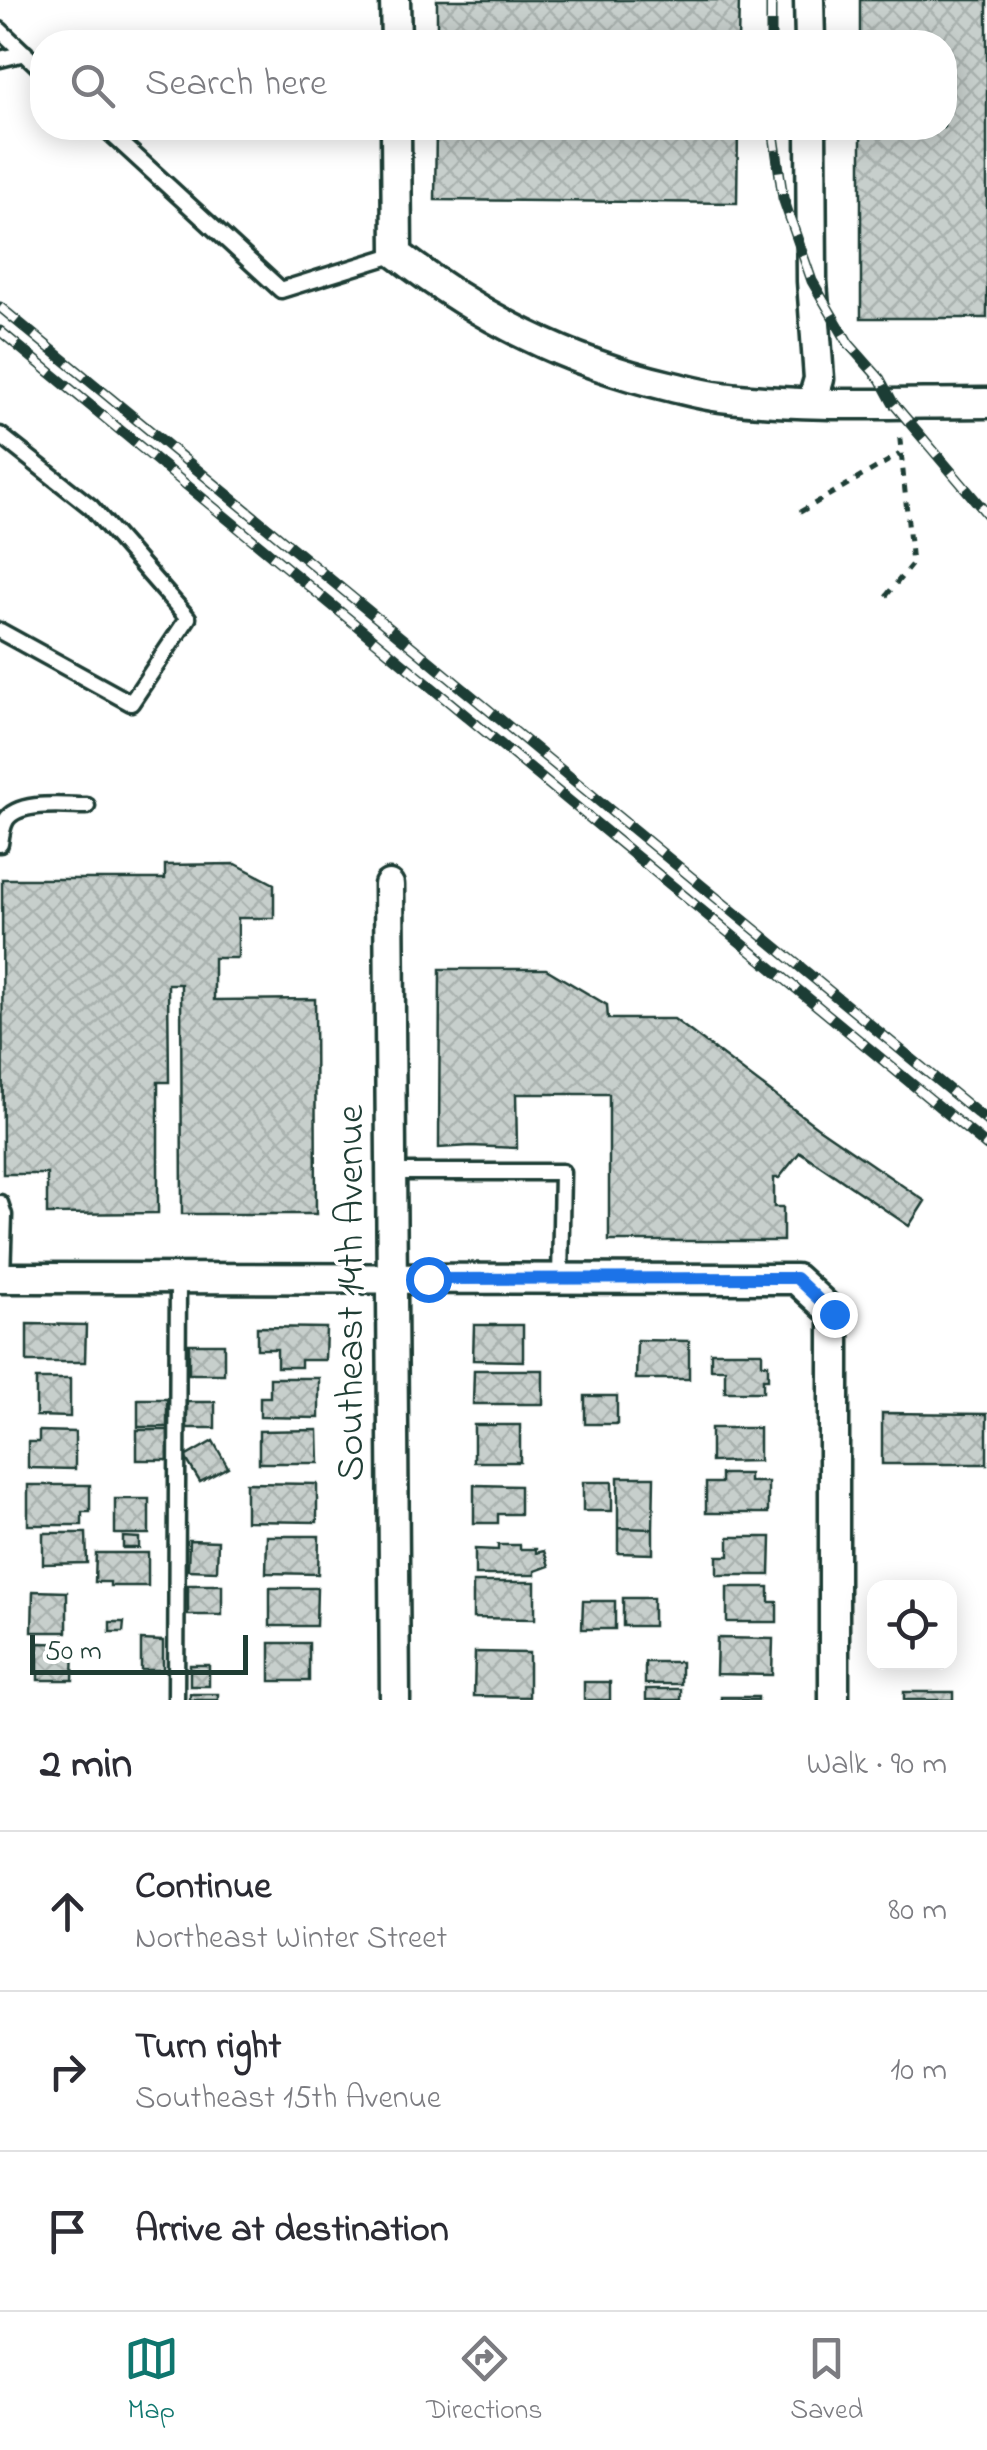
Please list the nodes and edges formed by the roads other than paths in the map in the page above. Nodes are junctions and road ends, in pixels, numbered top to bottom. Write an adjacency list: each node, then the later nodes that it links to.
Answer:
1 (395, 0): 4 (street)
2 (810, 0): 5 (street)
3 (0, 30): 6 (lane)
4 (396, 30)
5 (810, 30)
6 (25, 53): 7 (lane); 8 (lane)
7 (30, 58)
8 (0, 59)
9 (118, 140): 12 (lane)
10 (396, 140): 12 (street)
11 (811, 140): 13 (street)
12 (398, 254): 13 (street)
13 (812, 403): 14 (street)
14 (987, 404)
15 (0, 435): 16 (lane)
16 (0, 631)
17 (87, 806): 18 (lane)
18 (0, 844)
19 (389, 884): 20 (street, Southeast 14th Avenue)
20 (392, 1172): 24 (street, Southeast 14th Avenue); 25 (lane)
21 (0, 1203): 22 (lane)
22 (1, 1278): 23 (street)
23 (178, 1278): 24 (street); 26 (lane)
24 (393, 1278): 25 (street); 27 (street, Southeast 14th Avenue)
25 (560, 1280): 28 (street)
26 (176, 1700)
27 (394, 1700)
28 (834, 1700)

